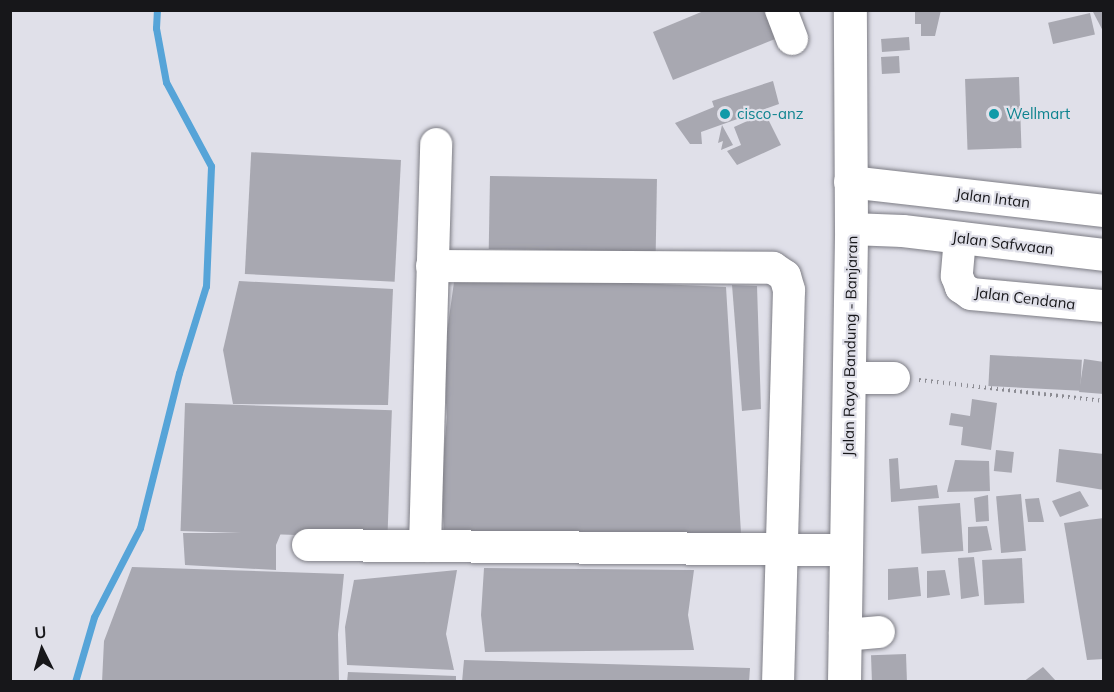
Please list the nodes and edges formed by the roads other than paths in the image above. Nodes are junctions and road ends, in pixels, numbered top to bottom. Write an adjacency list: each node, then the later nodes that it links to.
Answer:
1 (781, 10): 3 (street)
2 (850, 10): 5 (main road, Jalan Raya Bandung - Banjaran)
3 (792, 39)
4 (436, 144): 10 (street)
5 (850, 182): 6 (street, Jalan Intan); 7 (main road, Jalan Raya Bandung - Banjaran)
6 (1104, 211)
7 (878, 230): 8 (street, Jalan Safwaan); 15 (main road, Jalan Raya Bandung - Banjaran)
8 (960, 238): 9 (street, Jalan Safwaan); 11 (street, Jalan Cendana)
9 (1104, 255)
10 (432, 266): 13 (street); 14 (street)
11 (1104, 306)
12 (308, 545): 13 (street)
13 (425, 546): 14 (street)
14 (782, 548): 15 (street); 16 (street)
15 (846, 550): 17 (main road, Jalan Raya Bandung - Banjaran)
16 (778, 681)
17 (844, 681)

